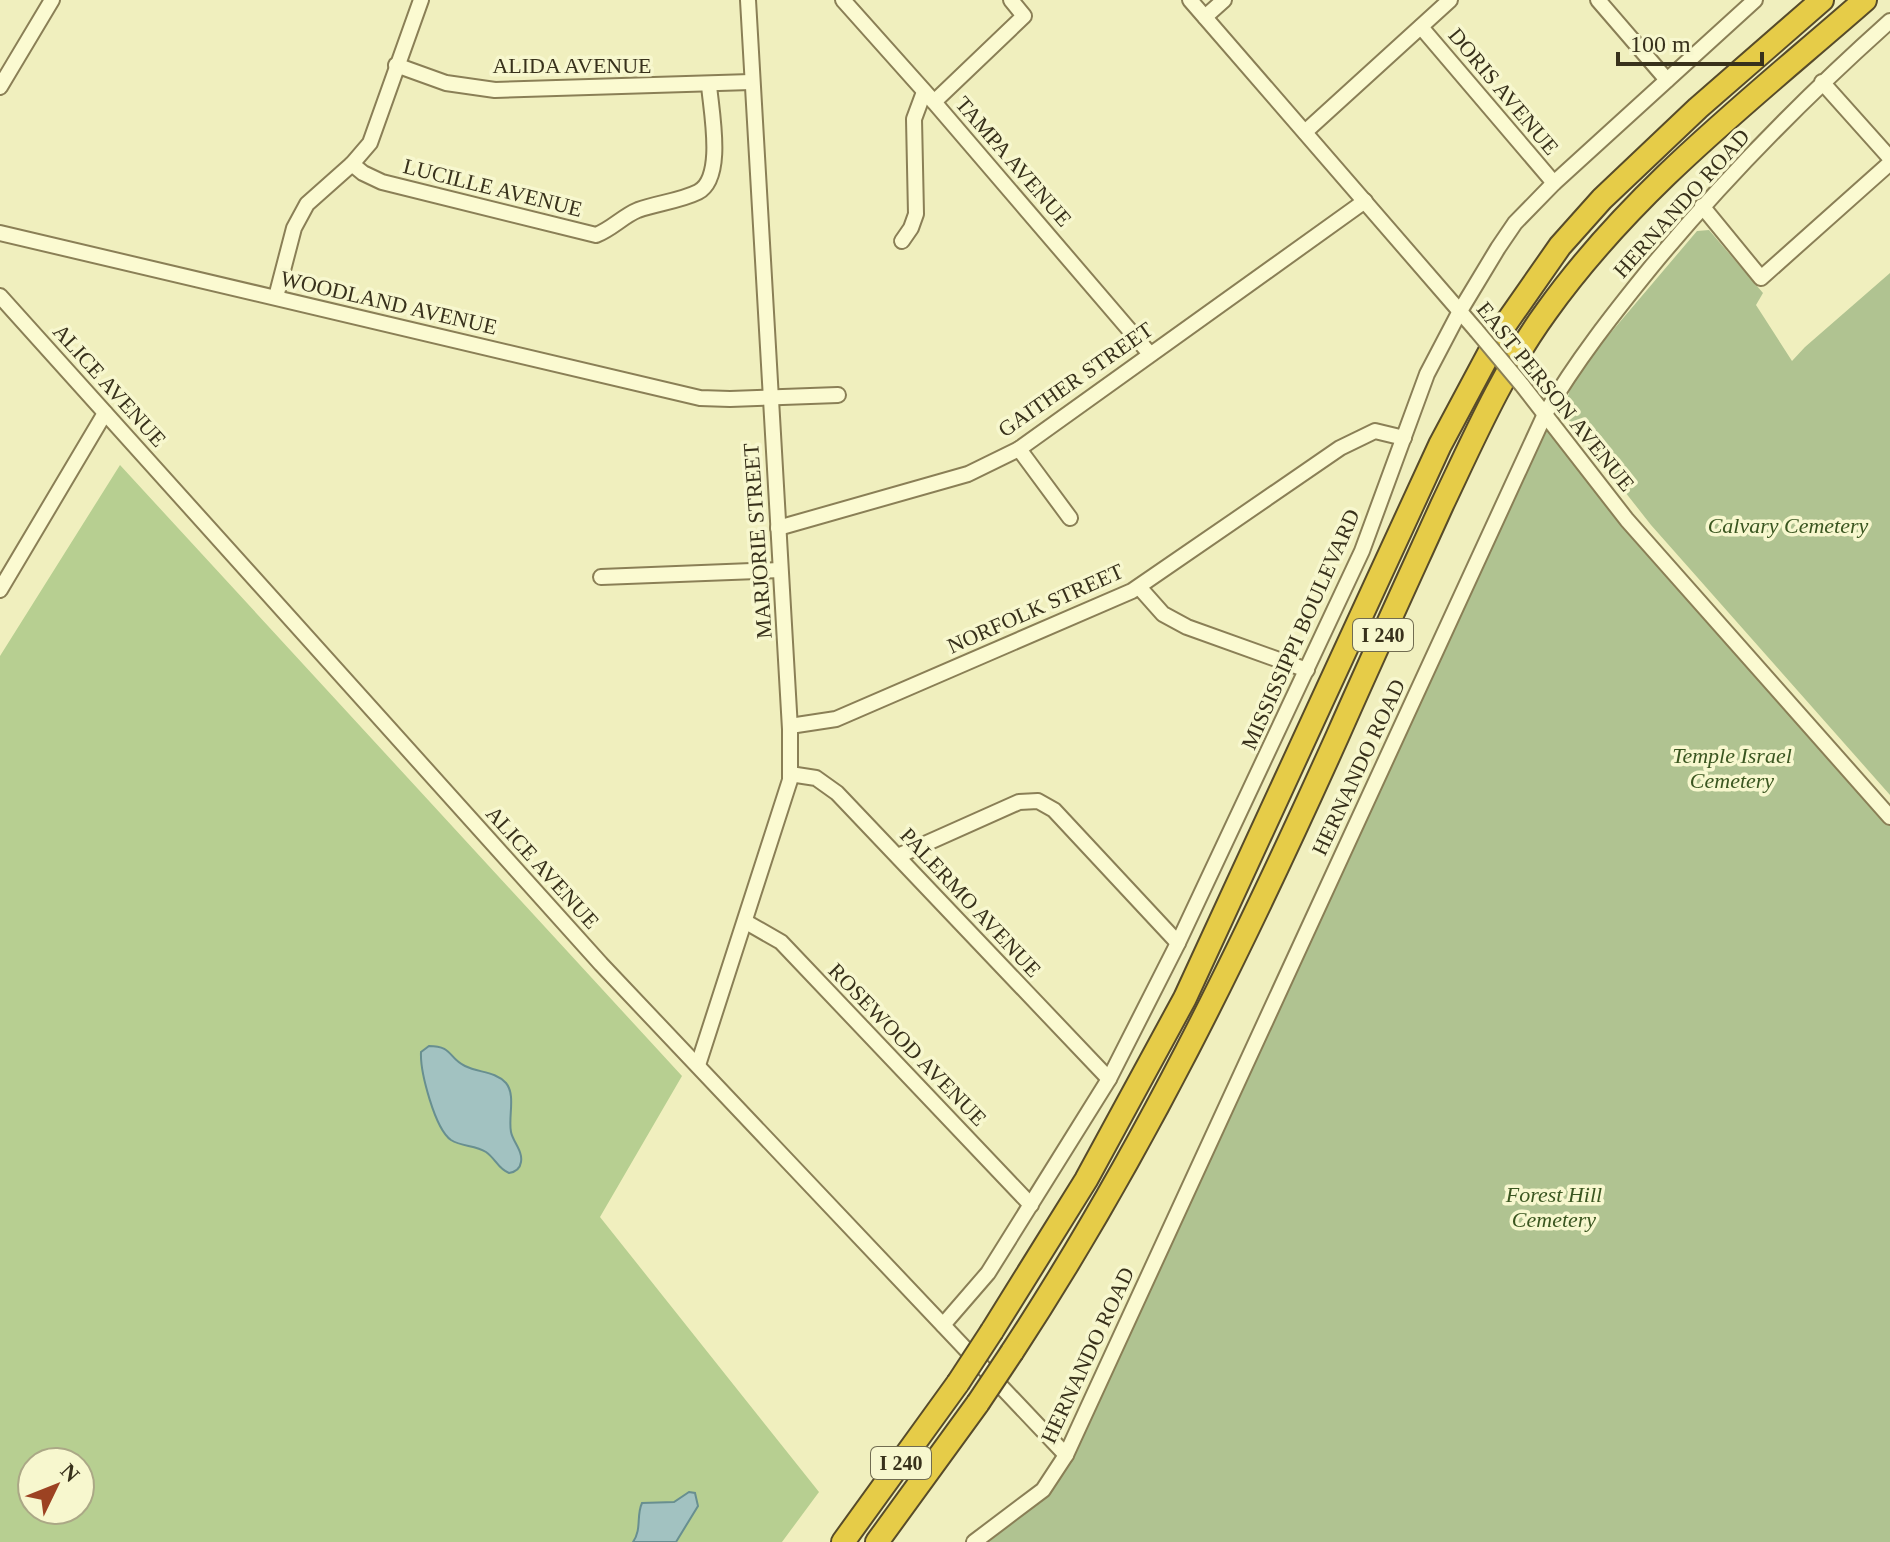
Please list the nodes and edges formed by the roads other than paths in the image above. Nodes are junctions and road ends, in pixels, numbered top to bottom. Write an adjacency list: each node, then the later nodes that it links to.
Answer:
1 (52, 0): 21 (street)
2 (421, 0): 16 (street)
3 (748, 0): 18 (street, MARJORIE STREET)
4 (843, 0): 22 (street, TAMPA AVENUE)
5 (1011, 0): 22 (street)
6 (1190, 0): 13 (street, EAST PERSON AVENUE)
7 (1224, 0): 13 (street)
8 (1450, 0): 15 (street)
9 (1598, 0): 17 (street)
10 (1755, 0): 17 (street, MISSISSIPPI BOULEVARD)
11 (1822, 0): 59 (highway, I 240, bridge)
12 (1865, 0): 60 (highway, I 240, bridge)
13 (1205, 17): 23 (street, EAST PERSON AVENUE)
14 (1890, 21): 19 (street, HERNANDO ROAD)
15 (1421, 27): 23 (street); 26 (street, DORIS AVENUE)
16 (396, 65): 20 (street, ALIDA AVENUE); 25 (street)
17 (1667, 80): 26 (street, MISSISSIPPI BOULEVARD)
18 (751, 82): 20 (street, ALIDA AVENUE); 36 (street, MARJORIE STREET)
19 (1822, 82): 24 (street); 28 (street, HERNANDO ROAD)
20 (709, 85): 25 (street, LUCILLE AVENUE)
21 (0, 87)
22 (929, 97): 30 (street); 34 (street, TAMPA AVENUE)
23 (1305, 132): 27 (street, EAST PERSON AVENUE)
24 (1890, 161): 28 (street)
25 (352, 164): 32 (street)
26 (1554, 183): 33 (street, MISSISSIPPI BOULEVARD)
27 (1365, 201): 33 (street, EAST PERSON AVENUE); 34 (street, GAITHER STREET)
28 (1702, 206): 38 (street, HERNANDO ROAD)
29 (0, 233): 32 (street, WOODLAND AVENUE)
30 (902, 241)
31 (0, 296): 37 (street, ALICE AVENUE)
32 (276, 297): 36 (street, WOODLAND AVENUE)
33 (1460, 311): 38 (street, EAST PERSON AVENUE, bridge); 39 (street, MISSISSIPPI BOULEVARD)
34 (1150, 354): 40 (street, GAITHER STREET)
35 (838, 395): 36 (street, WOODLAND AVENUE)
36 (769, 396): 42 (street, MARJORIE STREET)
37 (105, 413): 46 (street); 54 (street, ALICE AVENUE)
38 (1545, 414): 50 (street, EAST PERSON AVENUE); 58 (street, HERNANDO ROAD)
39 (1404, 438): 45 (street, NORFOLK STREET); 47 (street, MISSISSIPPI BOULEVARD)
40 (1019, 449): 41 (street); 42 (street, GAITHER STREET)
41 (1070, 518)
42 (778, 528): 43 (street, MARJORIE STREET)
43 (780, 570): 44 (street); 48 (street, MARJORIE STREET)
44 (601, 577)
45 (1139, 587): 47 (street); 48 (street, NORFOLK STREET)
46 (0, 590)
47 (1307, 670): 53 (street, MISSISSIPPI BOULEVARD)
48 (790, 726): 49 (street, MARJORIE STREET)
49 (790, 774): 51 (street, PALERMO AVENUE); 52 (street, MARJORIE STREET)
50 (1890, 817)
51 (898, 856): 53 (street); 55 (street, PALERMO AVENUE)
52 (746, 922): 54 (street, MARJORIE STREET); 56 (street, ROSEWOOD AVENUE)
53 (1178, 943): 55 (street, MISSISSIPPI BOULEVARD)
54 (698, 1065): 57 (street, ALICE AVENUE)
55 (1109, 1079): 56 (street, MISSISSIPPI BOULEVARD)
56 (1031, 1205): 57 (street, MISSISSIPPI BOULEVARD)
57 (943, 1325): 58 (street, ALICE AVENUE)
58 (1066, 1455): 61 (street, HERNANDO ROAD)
59 (843, 1542)
60 (877, 1542)
61 (974, 1542)

